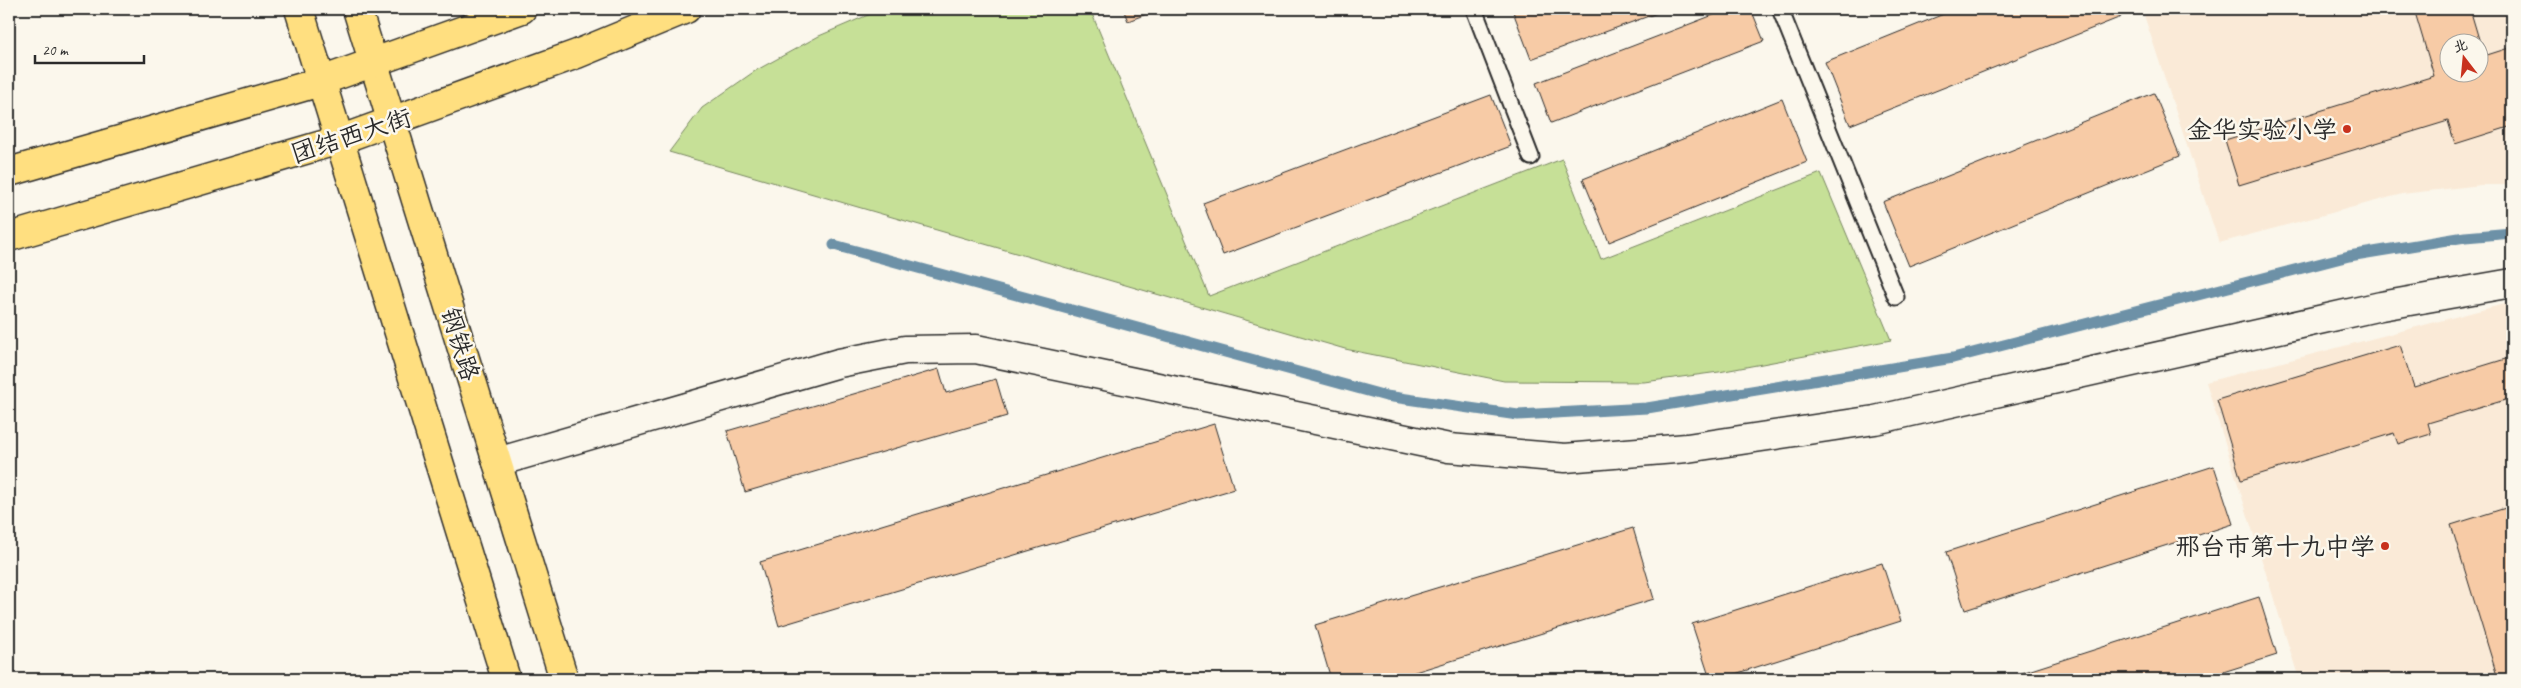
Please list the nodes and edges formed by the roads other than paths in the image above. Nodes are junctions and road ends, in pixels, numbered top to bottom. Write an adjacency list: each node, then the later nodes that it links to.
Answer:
1 (299, 9): 8 (main road)
2 (357, 9): 7 (main road, 钢铁路)
3 (522, 9): 7 (main road)
4 (686, 9): 9 (main road, 团结西大街)
5 (1474, 9): 11 (lane)
6 (1780, 9): 15 (lane)
7 (374, 63): 8 (main road); 9 (main road, 钢铁路)
8 (321, 81): 10 (main road); 12 (main road)
9 (392, 122): 10 (main road, 团结西大街); 16 (main road, 钢铁路)
10 (339, 140): 13 (main road, 团结西大街); 17 (main road)
11 (1531, 157)
12 (9, 172)
13 (9, 237)
14 (2512, 283): 16 (street)
15 (1896, 297)
16 (497, 462): 18 (main road, 钢铁路)
17 (506, 679)
18 (564, 679)

